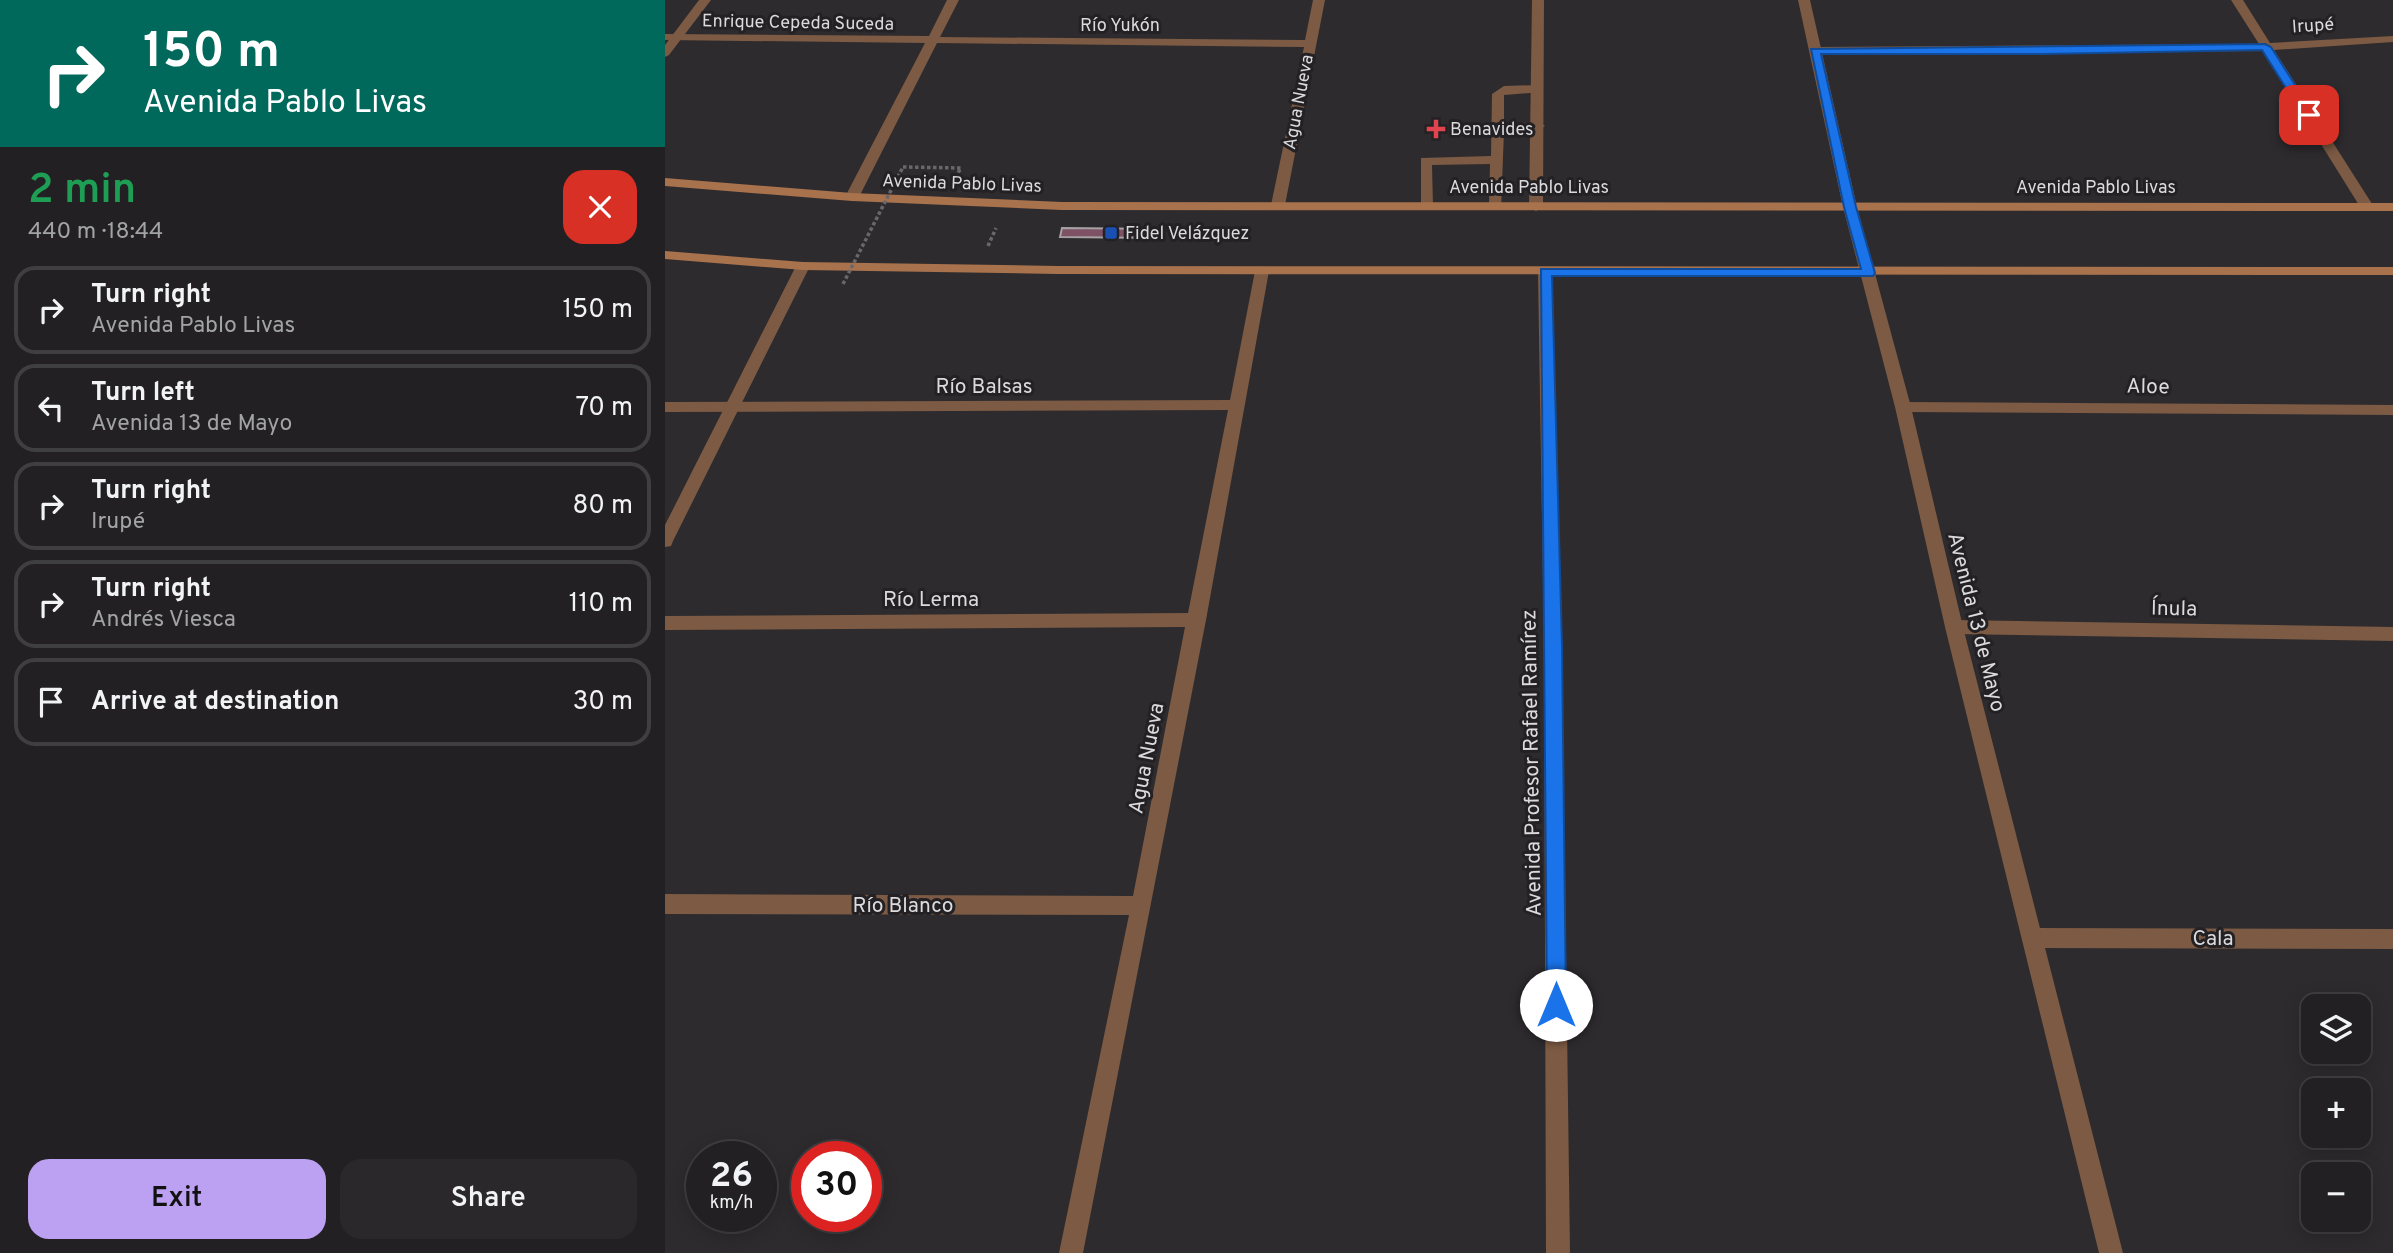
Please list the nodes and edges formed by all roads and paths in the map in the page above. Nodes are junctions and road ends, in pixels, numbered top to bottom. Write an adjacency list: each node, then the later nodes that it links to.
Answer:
1 (705, 0): 7 (street)
2 (953, 0): 9 (street)
3 (1319, 0): 10 (street, Agua Nueva)
4 (1538, 0): 14 (street)
5 (1804, 0): 12 (street, Avenida 13 de Mayo)
6 (2237, 0): 11 (street)
7 (671, 37): 9 (street, Enrique Cepeda Suceda); 13 (street)
8 (2393, 39): 11 (street, Irupé)
9 (931, 41): 10 (street, Río Yukón); 20 (street)
10 (1309, 44): 21 (street, Agua Nueva)
11 (2265, 47): 12 (street, Irupé); 25 (street)
12 (1815, 51): 26 (street, Avenida 13 de Mayo)
13 (665, 53)
14 (1539, 89): 15 (street); 16 (street)
15 (1539, 126): 16 (street); 24 (street)
16 (1498, 128): 17 (street)
17 (1497, 160): 22 (street); 23 (street)
18 (961, 168): 34 (path, bridge)
19 (665, 182): 20 (main road, Avenida Pablo Livas)
20 (852, 197): 21 (main road, Avenida Pablo Livas)
21 (1278, 205): 22 (main road, Avenida Pablo Livas)
22 (1426, 206): 23 (main road, Avenida Pablo Livas)
23 (1496, 206): 24 (main road, Avenida Pablo Livas)
24 (1536, 206): 26 (main road, Avenida Pablo Livas)
25 (2367, 206): 26 (main road, Avenida Pablo Livas); 27 (main road, Avenida Pablo Livas)
26 (1850, 207): 33 (street, Avenida 13 de Mayo)
27 (2393, 207)
28 (665, 255): 29 (main road)
29 (803, 266): 30 (main road); 37 (street)
30 (1262, 271): 32 (main road); 35 (street, Agua Nueva)
31 (2393, 271): 33 (main road)
32 (1545, 272): 33 (main road); 50 (street, Avenida Profesor Rafael Ramírez)
33 (1869, 273): 38 (street, Avenida 13 de Mayo)
34 (843, 284)
35 (1235, 405): 37 (street, Río Balsas); 41 (street, Agua Nueva)
36 (665, 407): 37 (street, Río Balsas)
37 (733, 407): 40 (street)
38 (1903, 407): 39 (street, Aloe); 43 (street, Avenida 13 de Mayo)
39 (2393, 410)
40 (665, 541)
41 (1197, 620): 42 (street, Río Lerma); 46 (street, Agua Nueva)
42 (665, 623)
43 (1954, 627): 44 (street, Ínula); 47 (street, Avenida 13 de Mayo)
44 (2393, 634)
45 (665, 904): 46 (street, Río Blanco)
46 (1141, 906): 49 (street, Agua Nueva)
47 (2033, 938): 48 (street, Cala); 51 (street, Avenida 13 de Mayo)
48 (2393, 939)
49 (1071, 1253)
50 (1558, 1253)
51 (2111, 1253)

